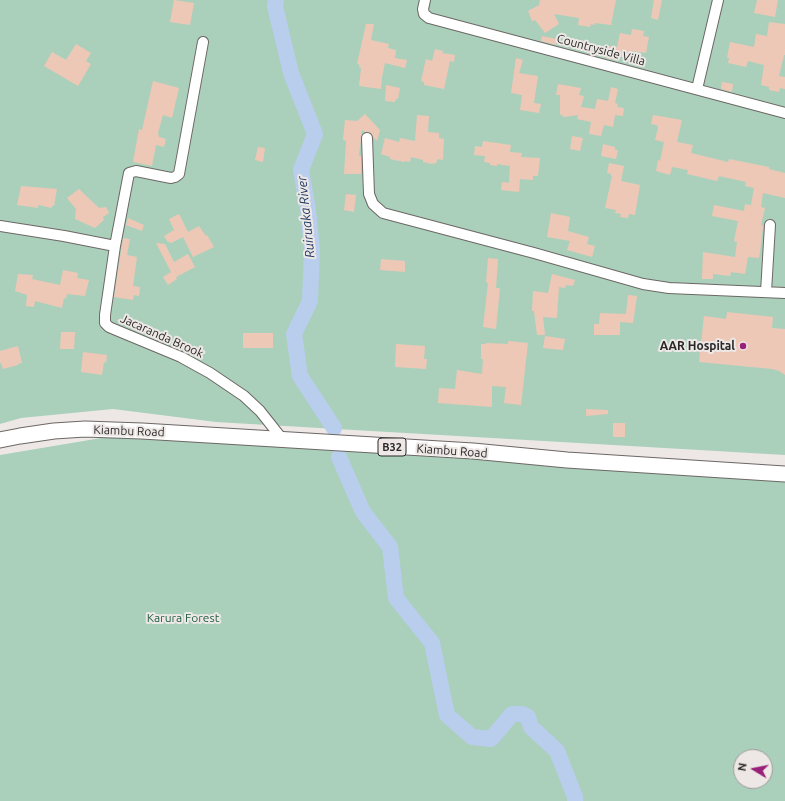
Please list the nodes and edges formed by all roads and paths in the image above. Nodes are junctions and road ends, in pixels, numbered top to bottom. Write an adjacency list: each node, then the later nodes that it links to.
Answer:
1 (425, 0): 4 (street, Countryside Villa)
2 (718, 0): 4 (street)
3 (203, 42): 9 (street, Jacaranda Brook)
4 (697, 89): 5 (street, Countryside Villa)
5 (785, 113)
6 (367, 138): 10 (street)
7 (770, 225): 10 (street)
8 (0, 226): 9 (street)
9 (115, 246): 13 (street, Jacaranda Brook)
10 (766, 292): 11 (street)
11 (785, 293)
12 (0, 440): 13 (highway, Kiambu Road / B32)
13 (283, 440): 14 (highway, Kiambu Road / B32)
14 (785, 474)

